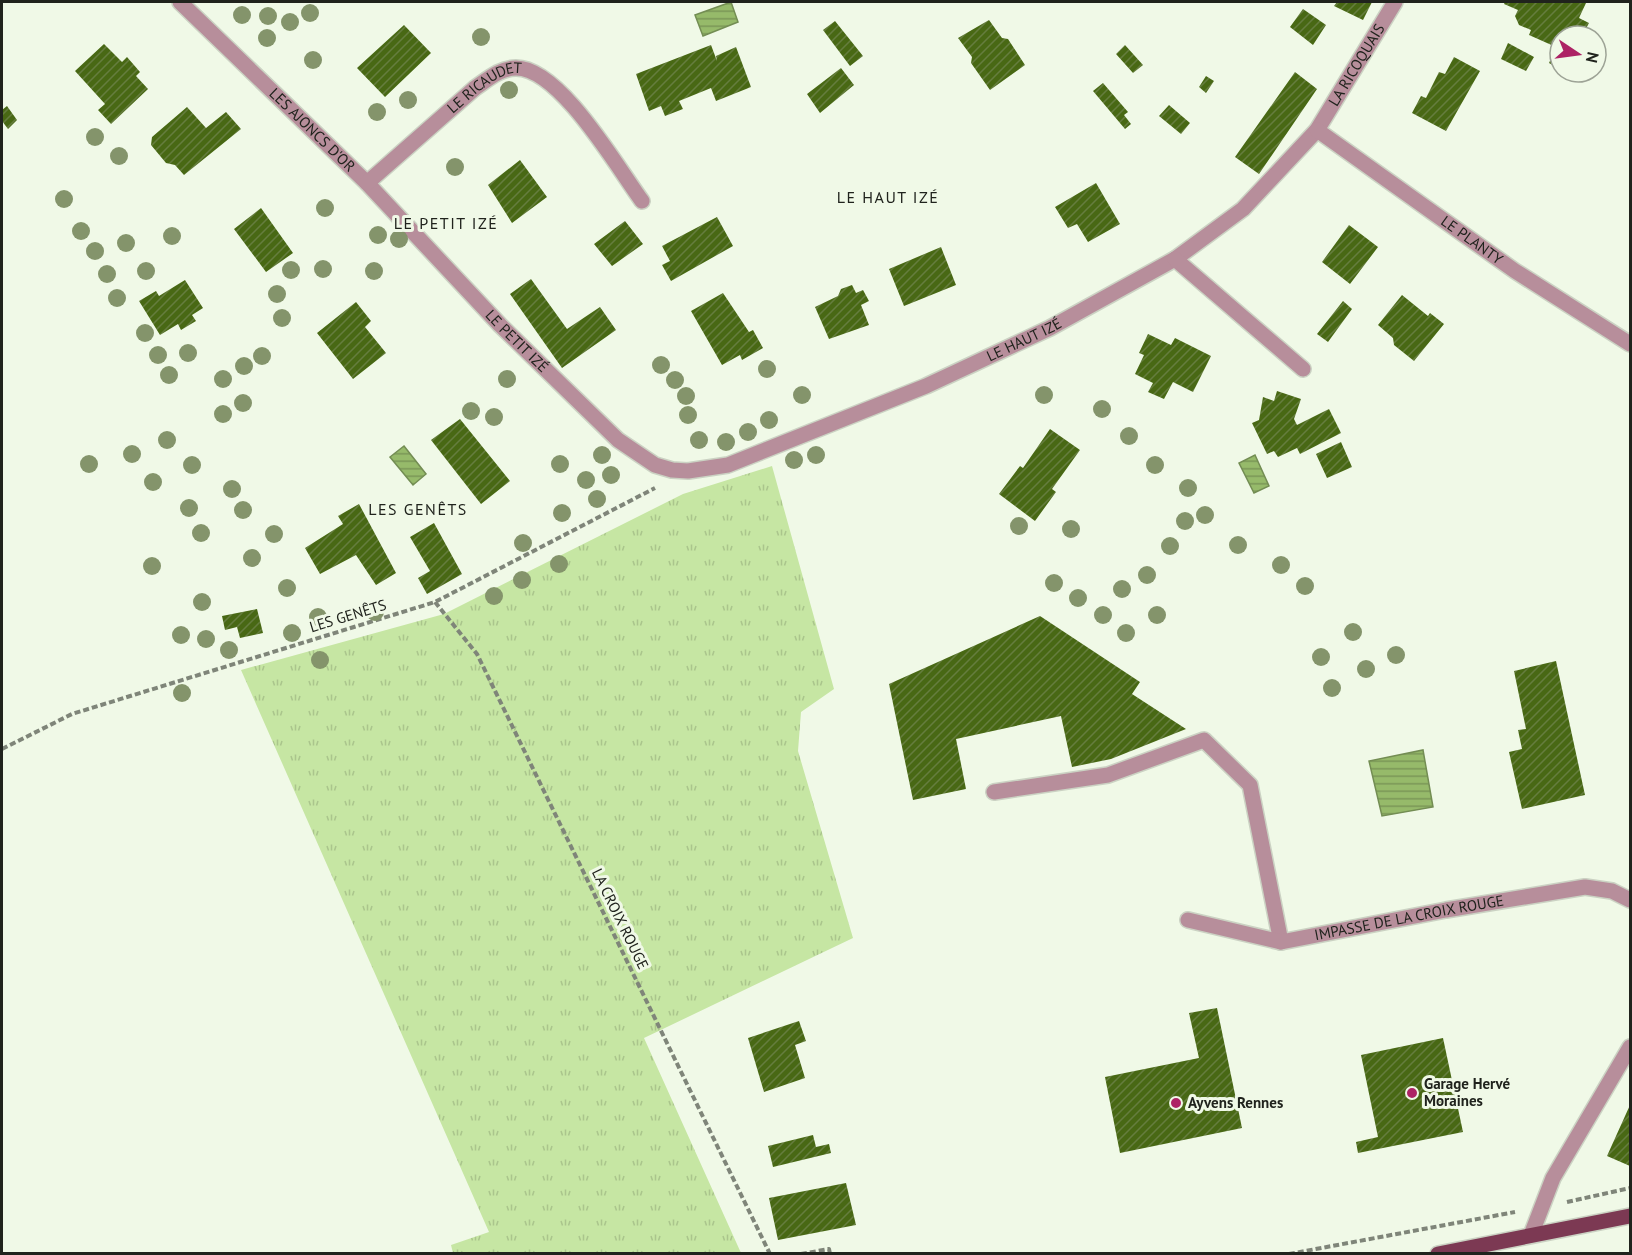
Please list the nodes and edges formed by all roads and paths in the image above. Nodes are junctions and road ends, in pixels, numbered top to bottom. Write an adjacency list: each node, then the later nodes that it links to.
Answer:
1 (180, 2): 4 (street, LES AJONCS D'OR)
2 (1395, 2): 3 (street, LA RICOQUAIS)
3 (1317, 130): 6 (street, LE HAUT IZÉ); 7 (street, LE PLANTY)
4 (368, 183): 5 (street, LE RICAUDET); 9 (street, LE PETIT IZÉ)
5 (642, 201)
6 (1175, 259): 8 (street); 9 (street, LE HAUT IZÉ)
7 (1630, 344)
8 (1303, 369)
9 (688, 471): 10 (path, LES GENÊTS)
10 (435, 602): 11 (path, LES GENÊTS); 21 (path, LA CROIX ROUGE)
11 (2, 749)
12 (994, 792): 15 (street)
13 (1630, 900): 15 (street, IMPASSE DE LA CROIX ROUGE)
14 (1188, 920): 15 (street, IMPASSE DE LA CROIX ROUGE)
15 (1281, 942)
16 (1630, 1047): 18 (street)
17 (1630, 1188): 18 (path)
18 (1542, 1207): 20 (street); 24 (path)
19 (1630, 1216): 20 (main road)
20 (1532, 1235): 25 (main road)
21 (770, 1254)
22 (801, 1254): 23 (path)
23 (830, 1254)
24 (1289, 1254)
25 (1438, 1254)

